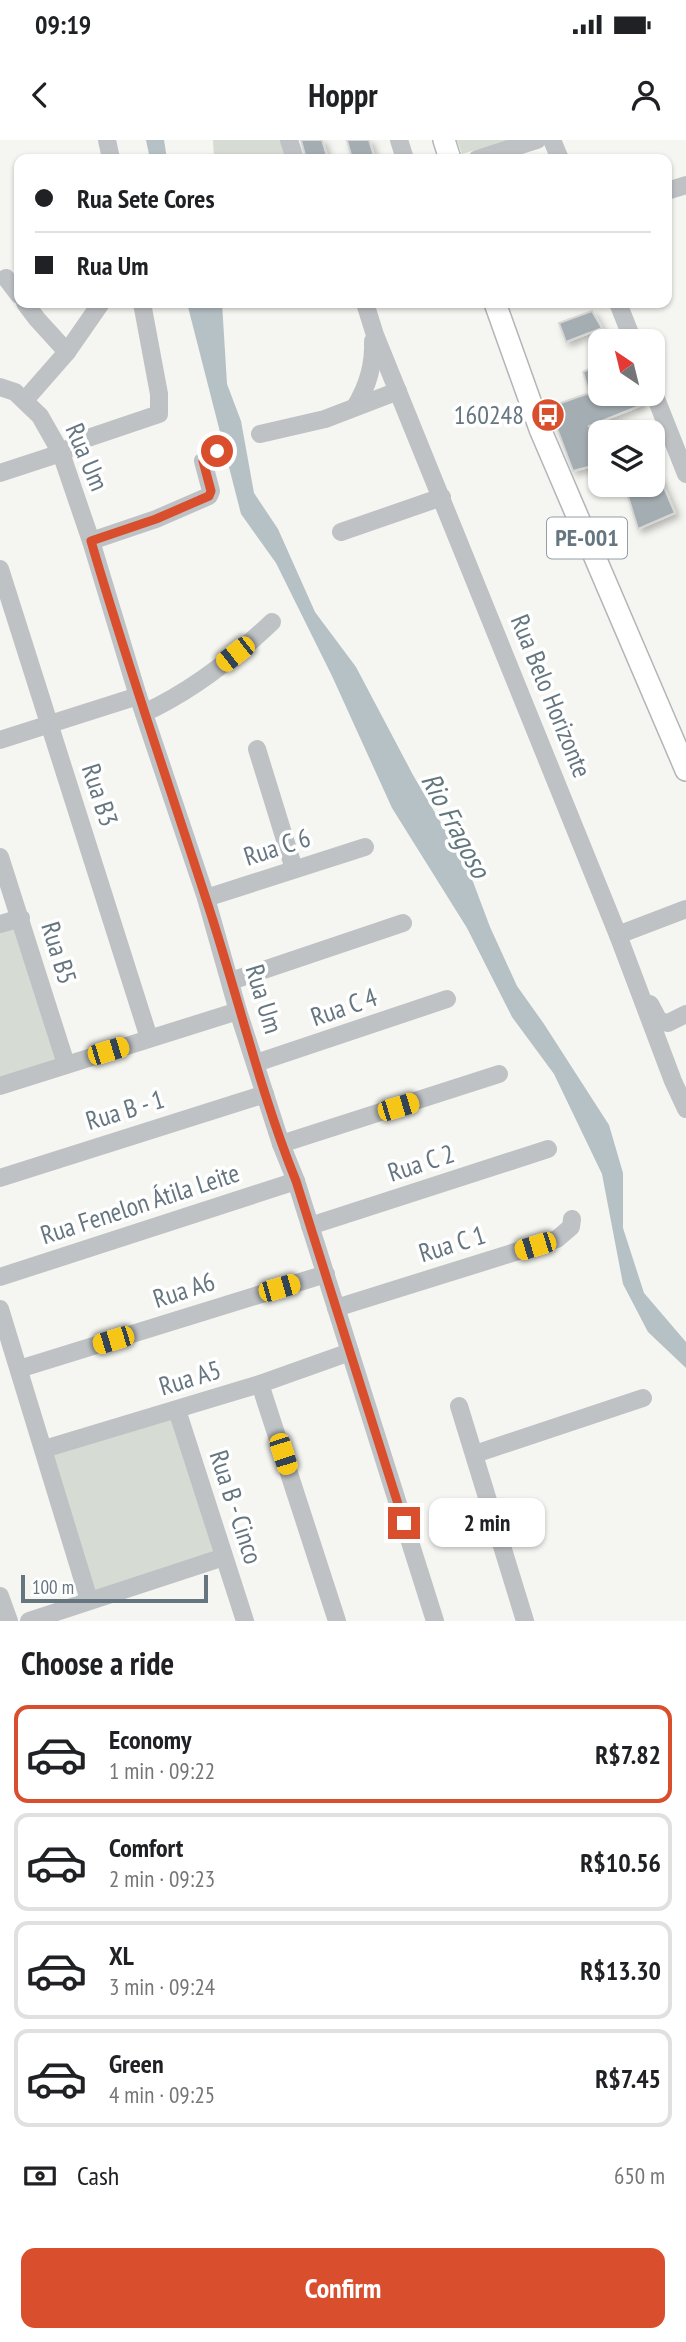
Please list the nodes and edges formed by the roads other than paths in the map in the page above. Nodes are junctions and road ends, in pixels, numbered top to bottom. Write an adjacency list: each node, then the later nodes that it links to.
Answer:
1 (537, 140): 2 (street)
2 (493, 154)
3 (6, 278): 4 (street)
4 (14, 288)
5 (28, 308): 13 (street)
6 (95, 308): 13 (street)
7 (143, 308): 21 (street)
8 (367, 308): 11 (street, Rua Belo Horizonte)
9 (497, 308): 34 (main road, PE-001)
10 (620, 308): 12 (street)
11 (372, 326): 15 (street, Rua Belo Horizonte); 18 (street)
12 (628, 329)
13 (67, 352): 16 (street)
14 (0, 387): 16 (street)
15 (398, 391): 18 (street); 24 (street, Rua Belo Horizonte)
16 (25, 400): 21 (street, Rua Um)
17 (659, 406): 23 (street)
18 (355, 407): 19 (street)
19 (260, 434)
20 (217, 451): 26 (street)
21 (61, 453): 22 (street); 26 (street, Rua Um)
22 (0, 473)
23 (686, 474)
24 (442, 497): 25 (street); 43 (street, Rua Belo Horizonte)
25 (341, 532)
26 (91, 541): 29 (street, Rua Um)
27 (0, 569): 31 (street, Rua B3)
28 (272, 622): 30 (street)
29 (138, 696): 30 (street, Rua Um); 31 (street)
30 (144, 713): 38 (street, Rua Um)
31 (49, 725): 32 (street); 49 (street, Rua B3)
32 (0, 740)
33 (257, 749): 37 (street)
34 (686, 770)
35 (365, 847): 37 (street, Rua C 6)
36 (0, 857): 40 (street, Rua B5)
37 (294, 869): 38 (street, Rua C 6)
38 (206, 898): 45 (street, Rua Um)
39 (686, 909): 43 (street)
40 (21, 918): 42 (street); 51 (street, Rua B5)
41 (403, 923): 45 (street)
42 (0, 924)
43 (618, 935): 55 (street, Rua Belo Horizonte)
44 (638, 961): 48 (street)
45 (231, 981): 47 (street, Rua Um)
46 (447, 999): 50 (street, Rua C 4)
47 (238, 1011): 49 (street); 50 (street, Rua Um)
48 (686, 1014)
49 (149, 1038): 51 (street)
50 (256, 1063): 54 (street, Rua Um)
51 (66, 1064): 53 (street)
52 (499, 1074): 56 (street)
53 (0, 1086)
54 (265, 1094): 56 (street, Rua Um); 58 (street, Rua B - 1)
55 (686, 1109)
56 (282, 1144): 59 (street, Rua Um)
57 (548, 1149): 61 (street, Rua C 2)
58 (0, 1178)
59 (296, 1181): 61 (street, Rua Um); 63 (street, Rua Fenelon Átila Leite)
60 (572, 1219): 64 (street, Rua C 1)
61 (310, 1226): 62 (street, Rua Um)
62 (326, 1274): 64 (street, Rua Um); 67 (street, Rua A6)
63 (0, 1277)
64 (336, 1307): 66 (street, Rua Um)
65 (0, 1309): 67 (street)
66 (350, 1352): 68 (street, Rua A5); 81 (street, Rua Um)
67 (19, 1369): 72 (street)
68 (260, 1384): 71 (street, Rua A5); 80 (street)
69 (643, 1398): 73 (street)
70 (460, 1406): 73 (street)
71 (177, 1409): 72 (street, Rua A5); 74 (street, Rua B - Cinco)
72 (44, 1449): 76 (street)
73 (475, 1454): 82 (street)
74 (223, 1557): 76 (street); 79 (street, Rua B - Cinco)
75 (0, 1596): 77 (street)
76 (89, 1600): 78 (street)
77 (9, 1621)
78 (29, 1621)
79 (244, 1621)
80 (337, 1621)
81 (435, 1621)
82 (526, 1621)

